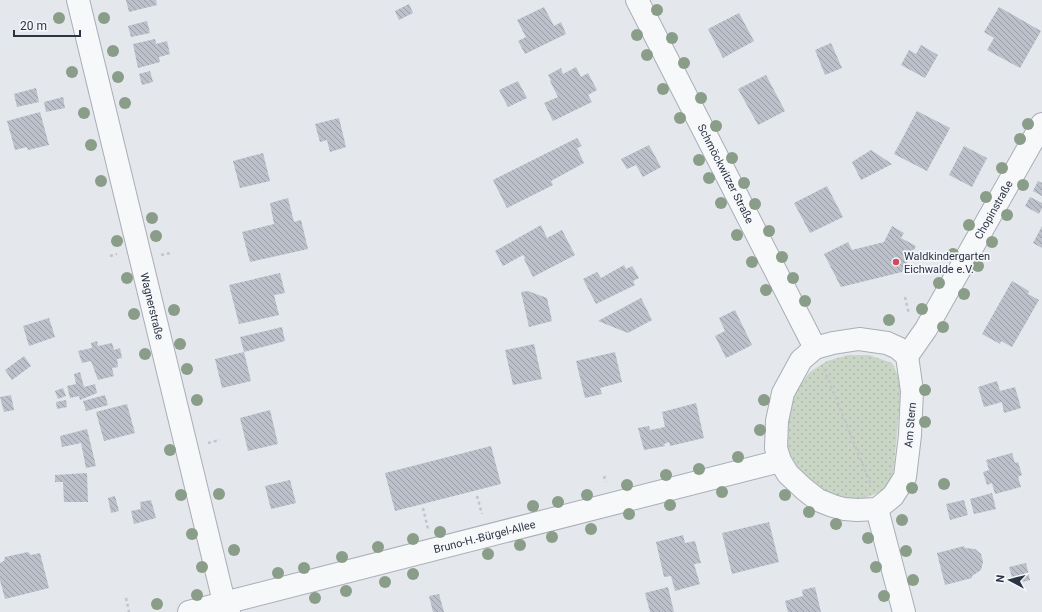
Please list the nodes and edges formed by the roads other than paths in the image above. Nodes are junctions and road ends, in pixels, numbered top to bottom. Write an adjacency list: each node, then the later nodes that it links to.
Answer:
1 (78, 0): 8 (street, Wagnerstraße)
2 (637, 0): 4 (street, Schmöckwitzer Straße)
3 (1042, 124): 5 (street, Chopinstraße)
4 (815, 348): 5 (street); 6 (street)
5 (907, 356): 7 (street, Am Stern)
6 (780, 461): 7 (street); 8 (street, Bruno-H.-Bürgel-Allee)
7 (877, 508): 10 (street)
8 (227, 607): 9 (street, Bruno-H.-Bürgel-Allee)
9 (189, 612)
10 (904, 612)

